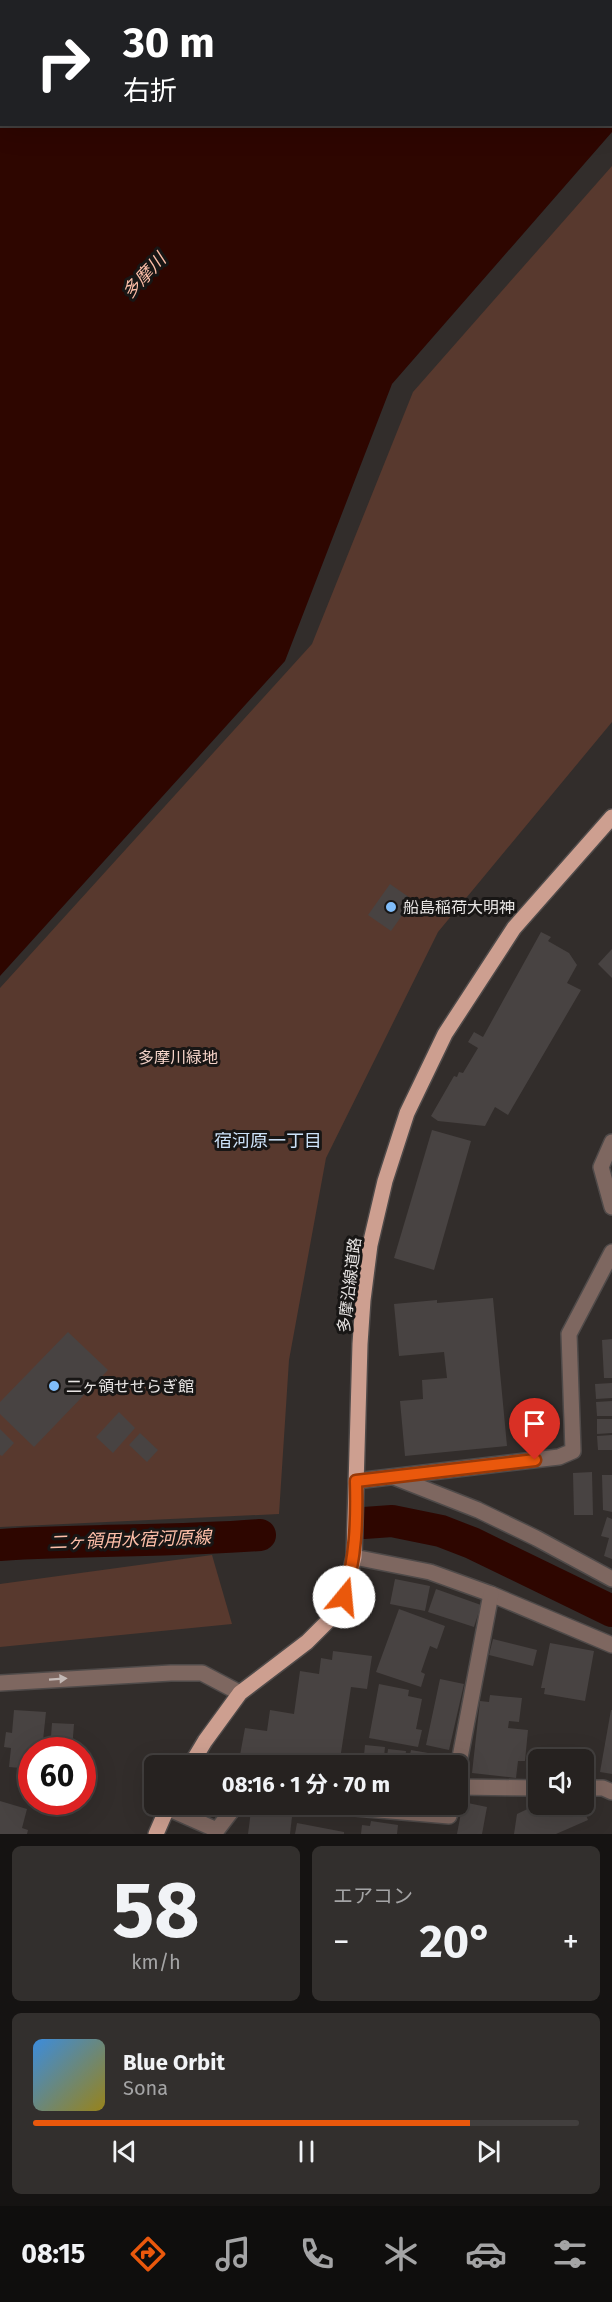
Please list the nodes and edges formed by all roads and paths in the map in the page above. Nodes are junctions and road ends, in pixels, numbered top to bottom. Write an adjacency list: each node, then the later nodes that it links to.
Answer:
1 (612, 817): 6 (main road, 多摩沿線道路)
2 (612, 1142): 3 (street)
3 (612, 1207)
4 (612, 1252): 5 (street)
5 (394, 1477): 6 (street); 8 (street)
6 (356, 1481): 7 (main road, 多摩沿線道路)
7 (354, 1557): 9 (street); 12 (main road, 多摩沿線道路)
8 (612, 1579)
9 (491, 1594): 10 (street); 14 (street)
10 (612, 1645)
11 (0, 1683): 12 (street, one-way to 12)
12 (240, 1694): 13 (main road, 多摩沿線道路)
13 (197, 1755)
14 (460, 1755)
15 (468, 1787): 16 (street)
16 (528, 1788)
17 (594, 1788): 18 (street)
18 (612, 1792)
19 (164, 1815): 22 (main road)
20 (186, 1815): 21 (street)
21 (228, 1815)
22 (156, 1834)

